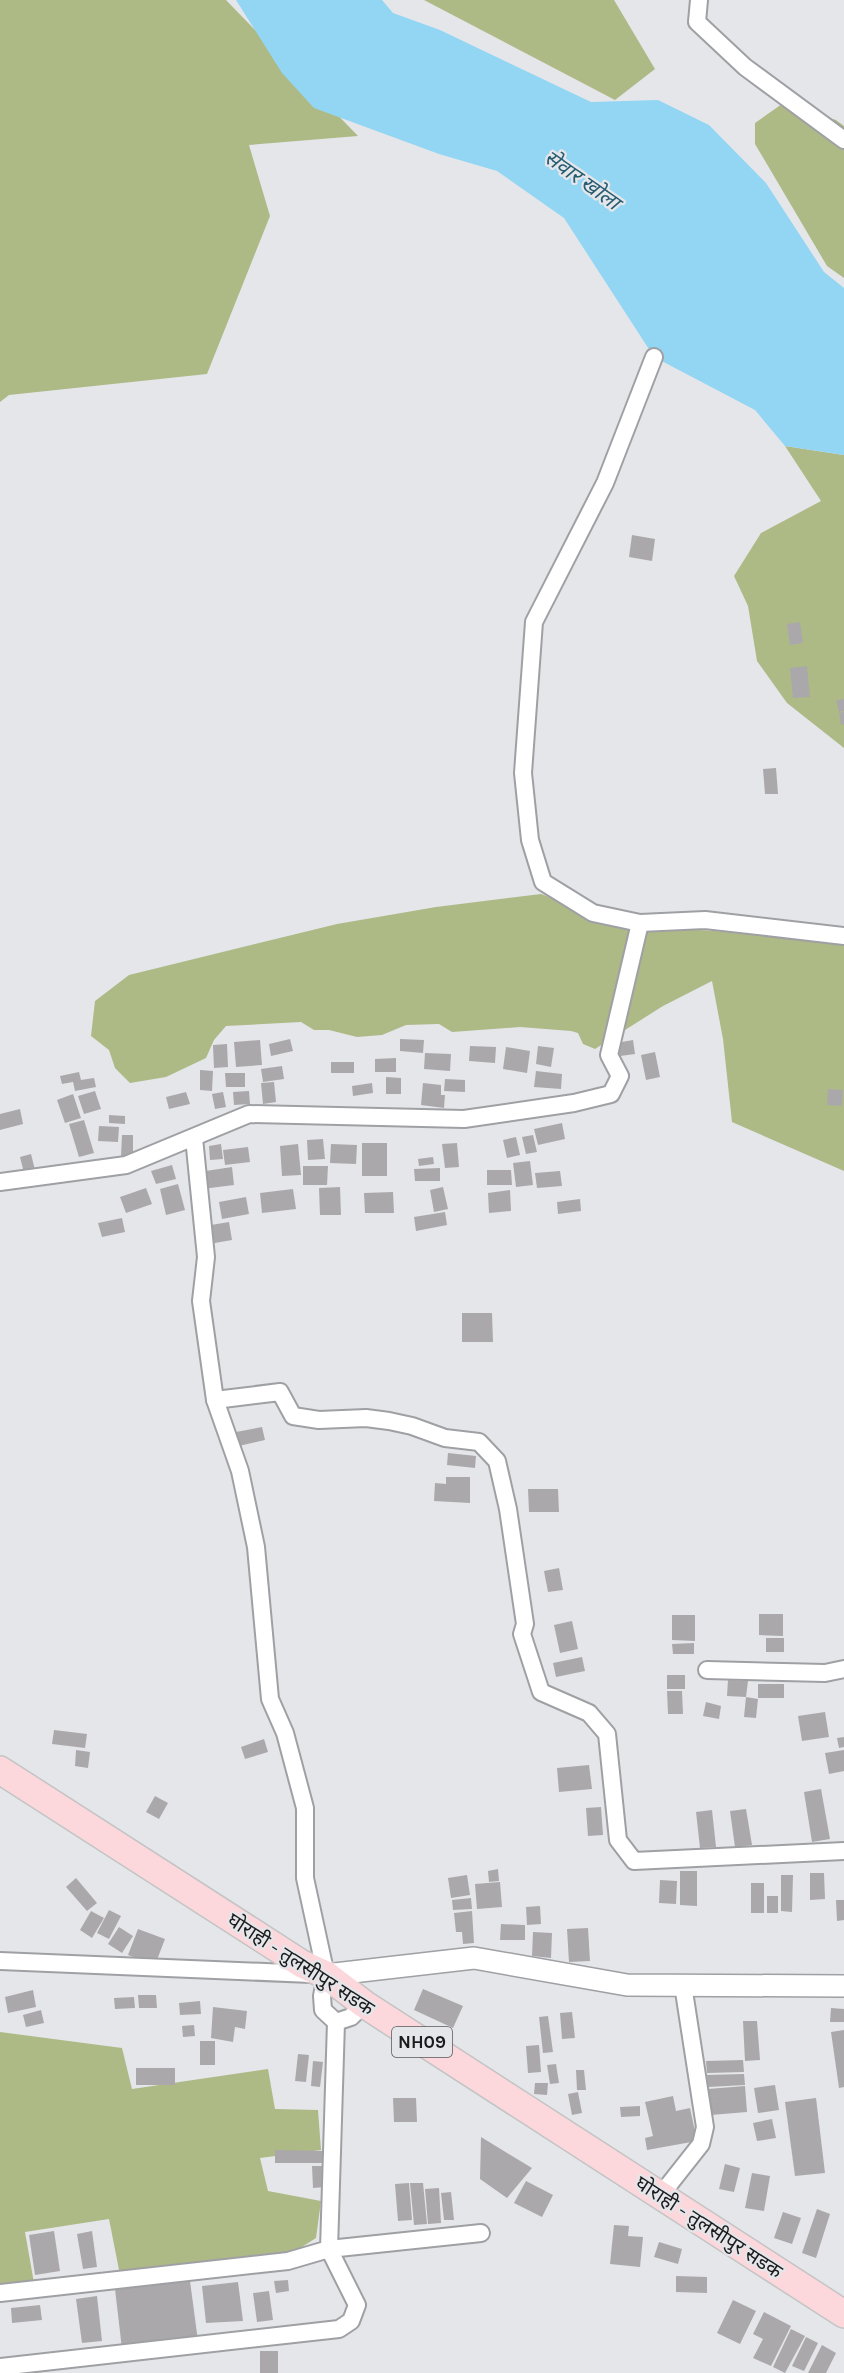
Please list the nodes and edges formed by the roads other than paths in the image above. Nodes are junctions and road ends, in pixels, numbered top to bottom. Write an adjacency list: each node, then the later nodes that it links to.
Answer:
1 (699, 0): 2 (street)
2 (844, 141)
3 (654, 357): 4 (street)
4 (640, 923): 5 (street); 6 (street)
5 (844, 936)
6 (194, 1138): 7 (street); 8 (street)
7 (0, 1182)
8 (215, 1400): 12 (street); 14 (street)
9 (844, 1669): 10 (street)
10 (707, 1670)
11 (0, 1770): 14 (main road, घोराही - तुलसीपुर सडक / NH09)
12 (844, 1851)
13 (0, 1961): 14 (street)
14 (326, 1975): 15 (street); 17 (main road, घोराही - तुलसीपुर सडक / NH09); 18 (street)
15 (683, 1985): 16 (street); 19 (street)
16 (844, 1986)
17 (364, 2004): 18 (street); 19 (main road, घोराही - तुलसीपुर सडक / NH09)
18 (336, 2022): 21 (street)
19 (660, 2196): 23 (main road, घोराही - तुलसीपुर सडक / NH09)
20 (482, 2233): 21 (street)
21 (329, 2249): 22 (street); 24 (street)
22 (0, 2293)
23 (844, 2314)
24 (0, 2367)

